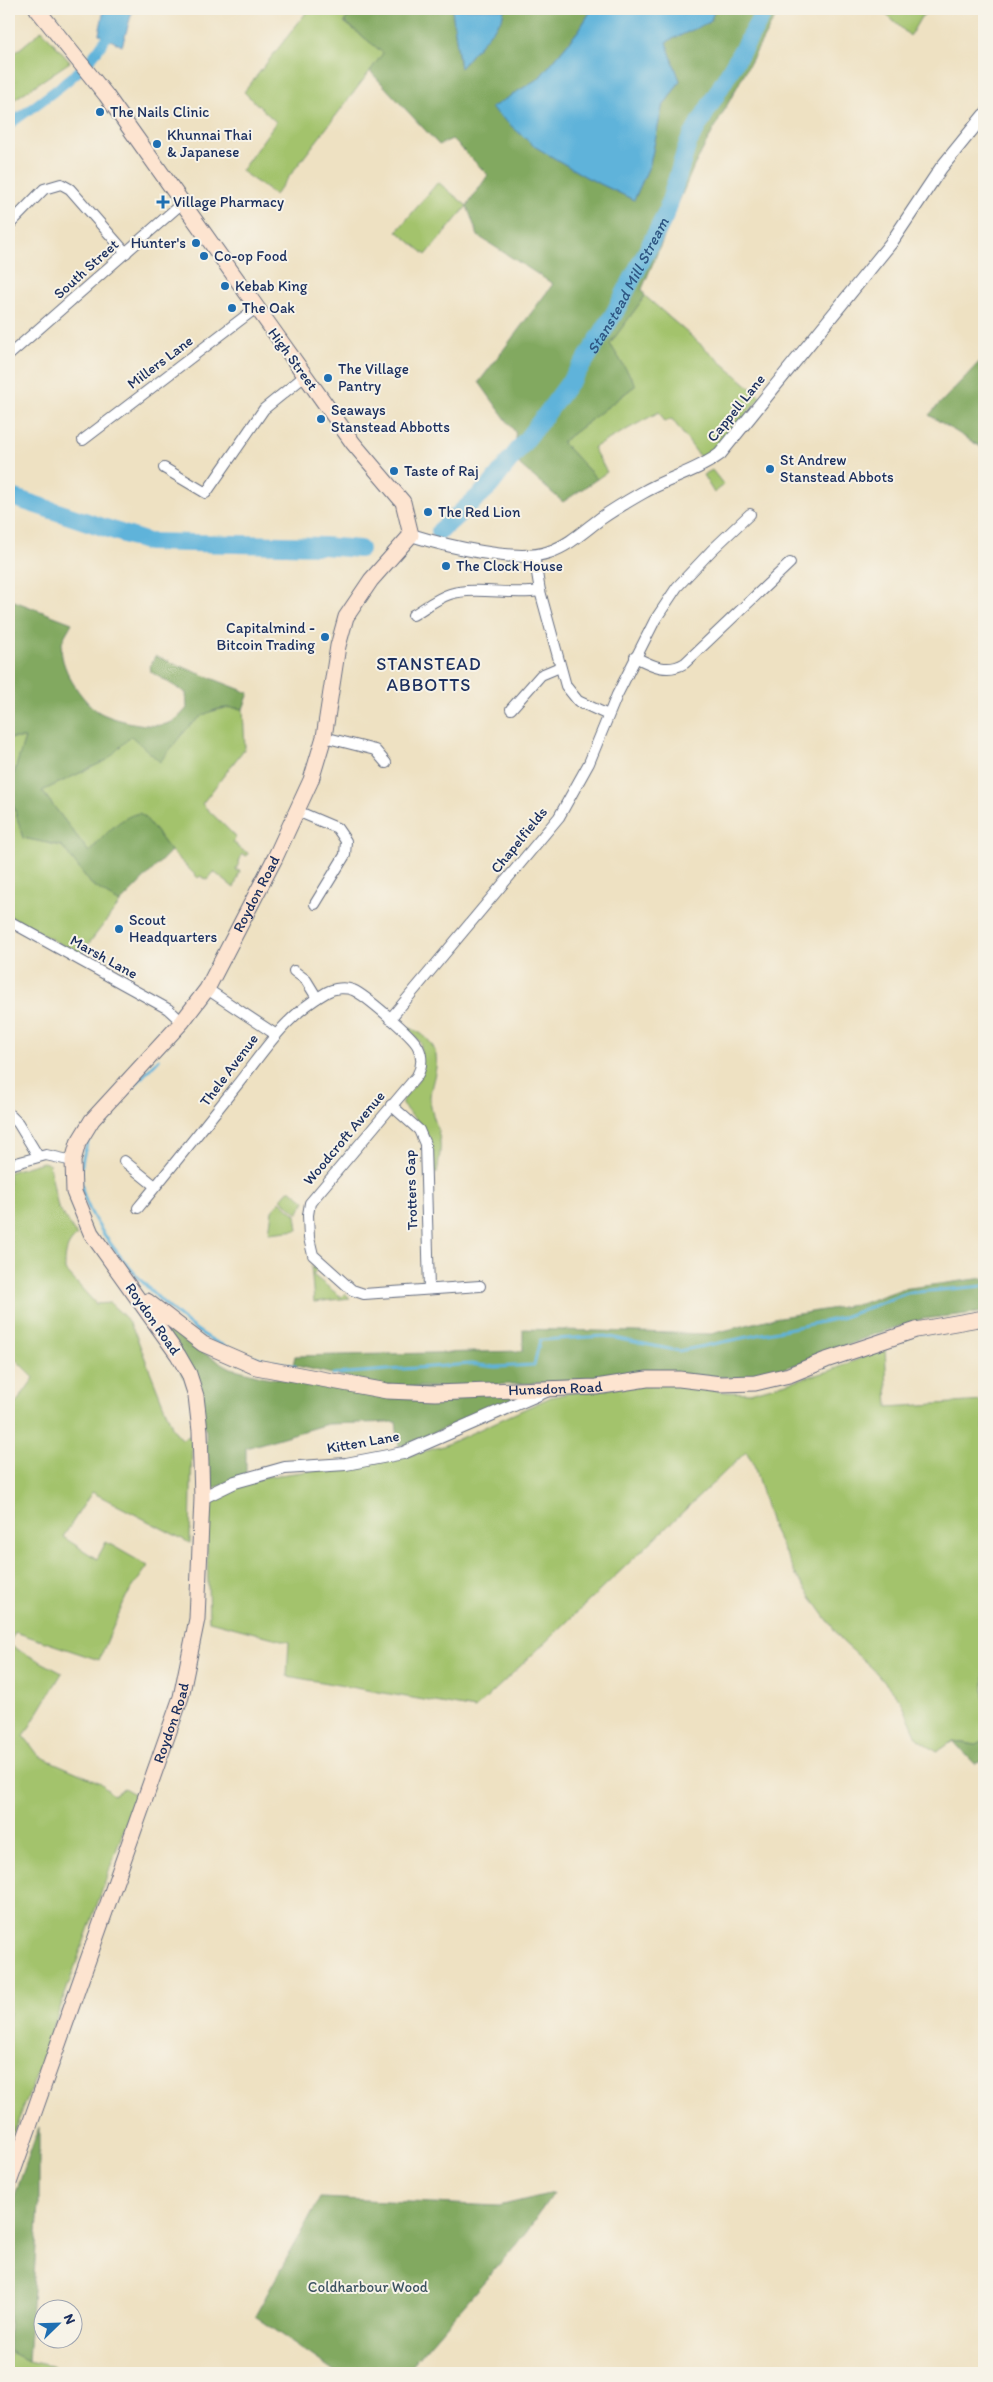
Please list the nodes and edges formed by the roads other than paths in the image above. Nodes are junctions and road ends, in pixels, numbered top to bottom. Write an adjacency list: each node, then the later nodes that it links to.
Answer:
1 (37, 9): 3 (main road, High Street)
2 (984, 115): 13 (street, Cappell Lane)
3 (182, 204): 5 (street, South Street); 6 (main road, High Street)
4 (9, 225): 5 (street)
5 (126, 253): 7 (street, South Street)
6 (256, 308): 8 (main road, High Street); 9 (street, Millers Lane)
7 (9, 355)
8 (306, 375): 10 (street); 12 (main road, High Street)
9 (83, 440)
10 (164, 468)
11 (750, 514): 17 (street, Chapelfields)
12 (411, 535): 13 (street, Cappell Lane); 21 (main road, Roydon Road)
13 (534, 555): 15 (street)
14 (790, 563): 17 (street)
15 (540, 591): 16 (street); 18 (street)
16 (413, 615)
17 (634, 657): 20 (street, Chapelfields)
18 (560, 667): 19 (street); 20 (street)
19 (511, 709)
20 (608, 715): 29 (street, Chapelfields)
21 (324, 737): 22 (street); 23 (main road, Roydon Road)
22 (386, 763)
23 (297, 810): 24 (street); 27 (main road, Roydon Road)
24 (315, 904)
25 (9, 921): 30 (street, Marsh Lane)
26 (294, 971): 28 (street)
27 (207, 989): 30 (main road, Roydon Road); 31 (street, Thele Avenue)
28 (317, 998): 29 (street, Woodcroft Avenue); 31 (street, Woodcroft Avenue)
29 (390, 1019): 32 (street, Woodcroft Avenue)
30 (182, 1022): 35 (main road, Roydon Road)
31 (275, 1034): 38 (street, Thele Avenue)
32 (391, 1105): 41 (street, Trotters Gap); 41 (street, Woodcroft Avenue)
33 (9, 1114): 34 (street)
34 (38, 1156): 35 (street); 37 (street)
35 (73, 1161): 42 (main road, Roydon Road)
36 (124, 1162): 38 (street)
37 (9, 1165)
38 (155, 1186): 39 (street, Thele Avenue)
39 (138, 1208)
40 (480, 1286): 41 (street, Woodcroft Avenue)
41 (429, 1288)
42 (137, 1296): 44 (main road, Hunsdon Road); 45 (main road, Roydon Road)
43 (984, 1318): 44 (main road, Hunsdon Road)
44 (553, 1388): 45 (street, Kitten Lane)
45 (202, 1498): 46 (main road, Roydon Road)
46 (9, 2183)

